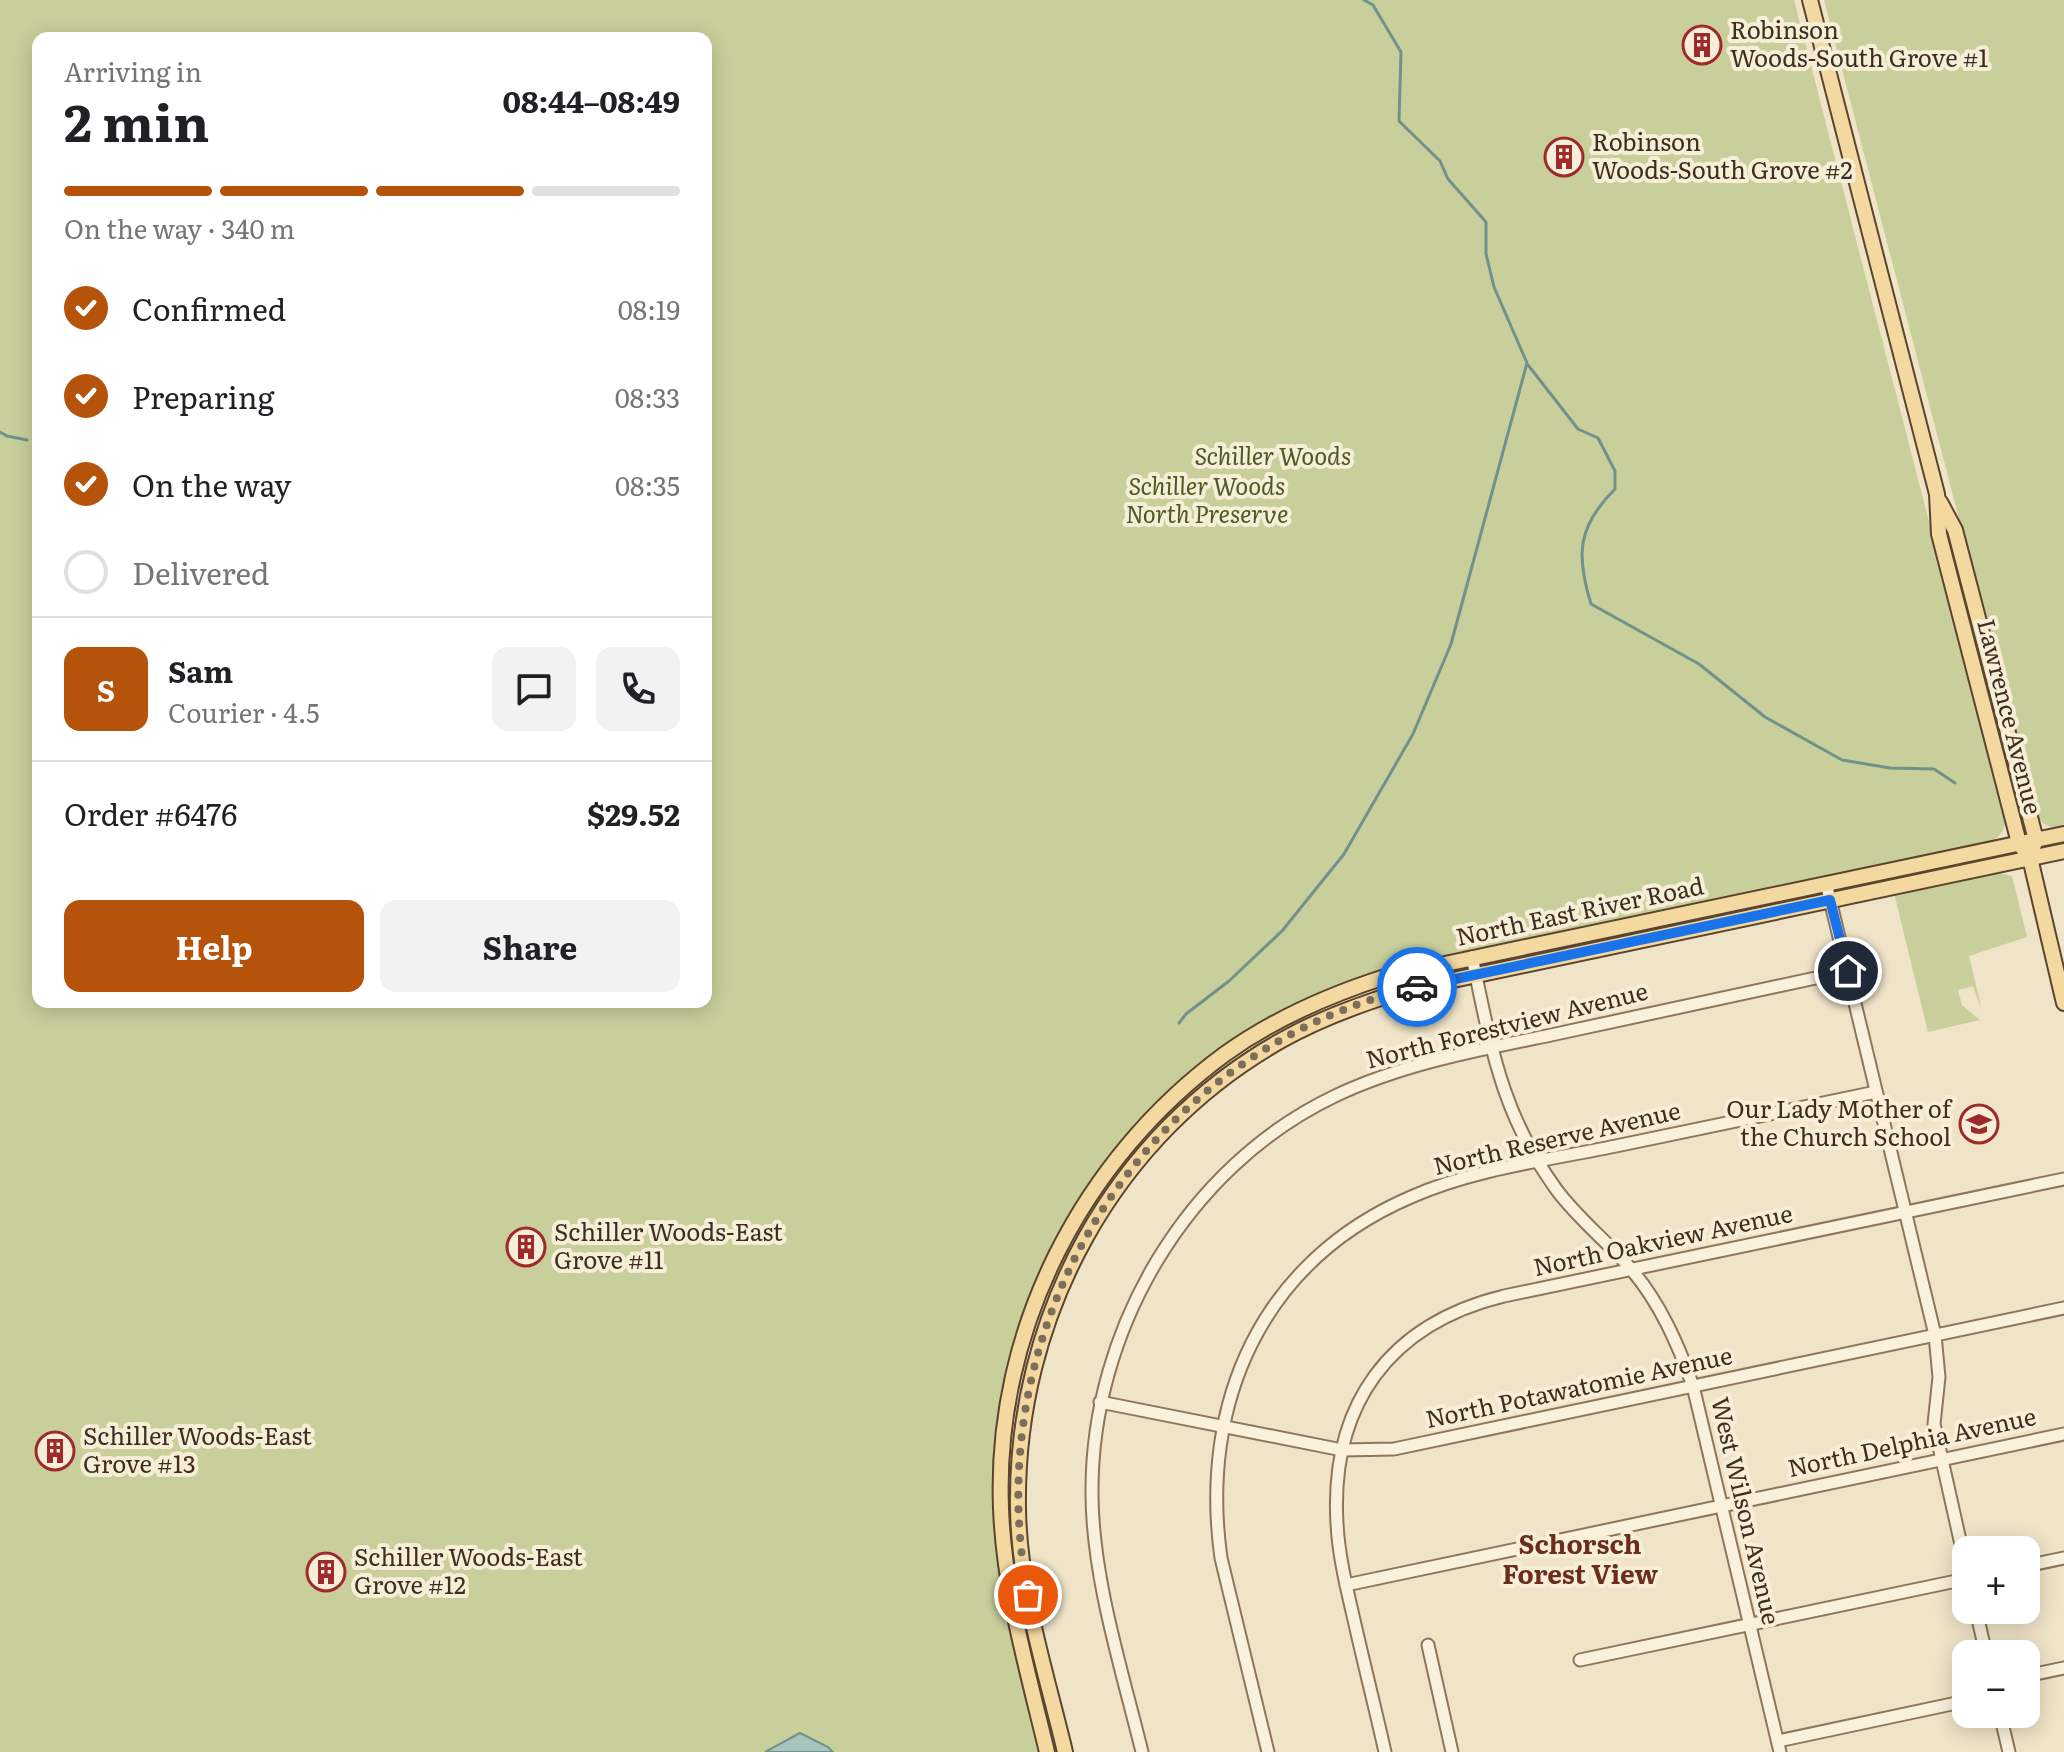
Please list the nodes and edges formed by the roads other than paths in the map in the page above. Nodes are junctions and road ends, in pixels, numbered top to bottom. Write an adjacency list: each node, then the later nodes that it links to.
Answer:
1 (1810, 0): 2 (main road, Lawrence Avenue)
2 (1937, 494): 4 (main road, Lawrence Avenue); 5 (main road, Lawrence Avenue)
3 (2064, 834): 4 (main road, North East River Road)
4 (2036, 840): 5 (main road, North East River Road); 7 (main road, Lawrence Avenue)
5 (2019, 843): 7 (main road, Lawrence Avenue); 8 (main road, North East River Road)
6 (2064, 851): 7 (main road, North East River Road)
7 (2030, 858): 9 (main road, North East River Road); 13 (main road)
8 (1826, 883): 9 (street); 10 (main road, North East River Road)
9 (1830, 900): 11 (street); 12 (main road, North East River Road)
10 (1472, 957): 12 (street, West Wilson Avenue); 42 (main road, North East River Road)
11 (1848, 971): 14 (street, North Forestview Avenue); 15 (street)
12 (1475, 974): 14 (street, West Wilson Avenue); 43 (main road, North East River Road)
13 (2064, 1002)
14 (1491, 1047): 16 (street, West Wilson Avenue); 23 (street, North Forestview Avenue)
15 (1876, 1092): 16 (street, North Reserve Avenue); 18 (street)
16 (1539, 1162): 19 (street, West Wilson Avenue); 24 (street, North Reserve Avenue)
17 (2064, 1179): 18 (street, North Oakview Avenue)
18 (1905, 1212): 19 (street, North Oakview Avenue); 21 (street)
19 (1632, 1271): 22 (street, West Wilson Avenue); 26 (street, North Oakview Avenue)
20 (2064, 1308): 21 (street, North Potawatomie Avenue)
21 (1935, 1335): 22 (street, North Potawatomie Avenue); 27 (street)
22 (1693, 1386): 26 (street, North Potawatomie Avenue); 28 (street, West Wilson Avenue)
23 (1100, 1402): 24 (street, North Potawatomie Avenue); 44 (street, North Forestview Avenue)
24 (1222, 1427): 26 (street, North Potawatomie Avenue); 45 (street, North Reserve Avenue)
25 (2064, 1434): 27 (street, North Delphia Avenue)
26 (1342, 1450): 33 (street, North Oakview Avenue)
27 (1941, 1459): 28 (street, North Delphia Avenue); 29 (street)
28 (1721, 1506): 33 (street, North Delphia Avenue); 34 (street, West Wilson Avenue)
29 (1959, 1536)
30 (2064, 1558): 31 (street)
31 (2040, 1563)
32 (1952, 1582): 34 (street)
33 (1346, 1585): 46 (street, North Oakview Avenue)
34 (1750, 1626): 36 (street); 41 (street, West Wilson Avenue)
35 (1428, 1645): 47 (street)
36 (1580, 1660)
37 (2064, 1668): 38 (street)
38 (2040, 1673)
39 (1952, 1704): 41 (street)
40 (2003, 1728): 48 (street)
41 (1779, 1746)
42 (1047, 1752)
43 (1065, 1752)
44 (1142, 1752)
45 (1268, 1752)
46 (1385, 1752)
47 (1452, 1752)
48 (2009, 1752)

